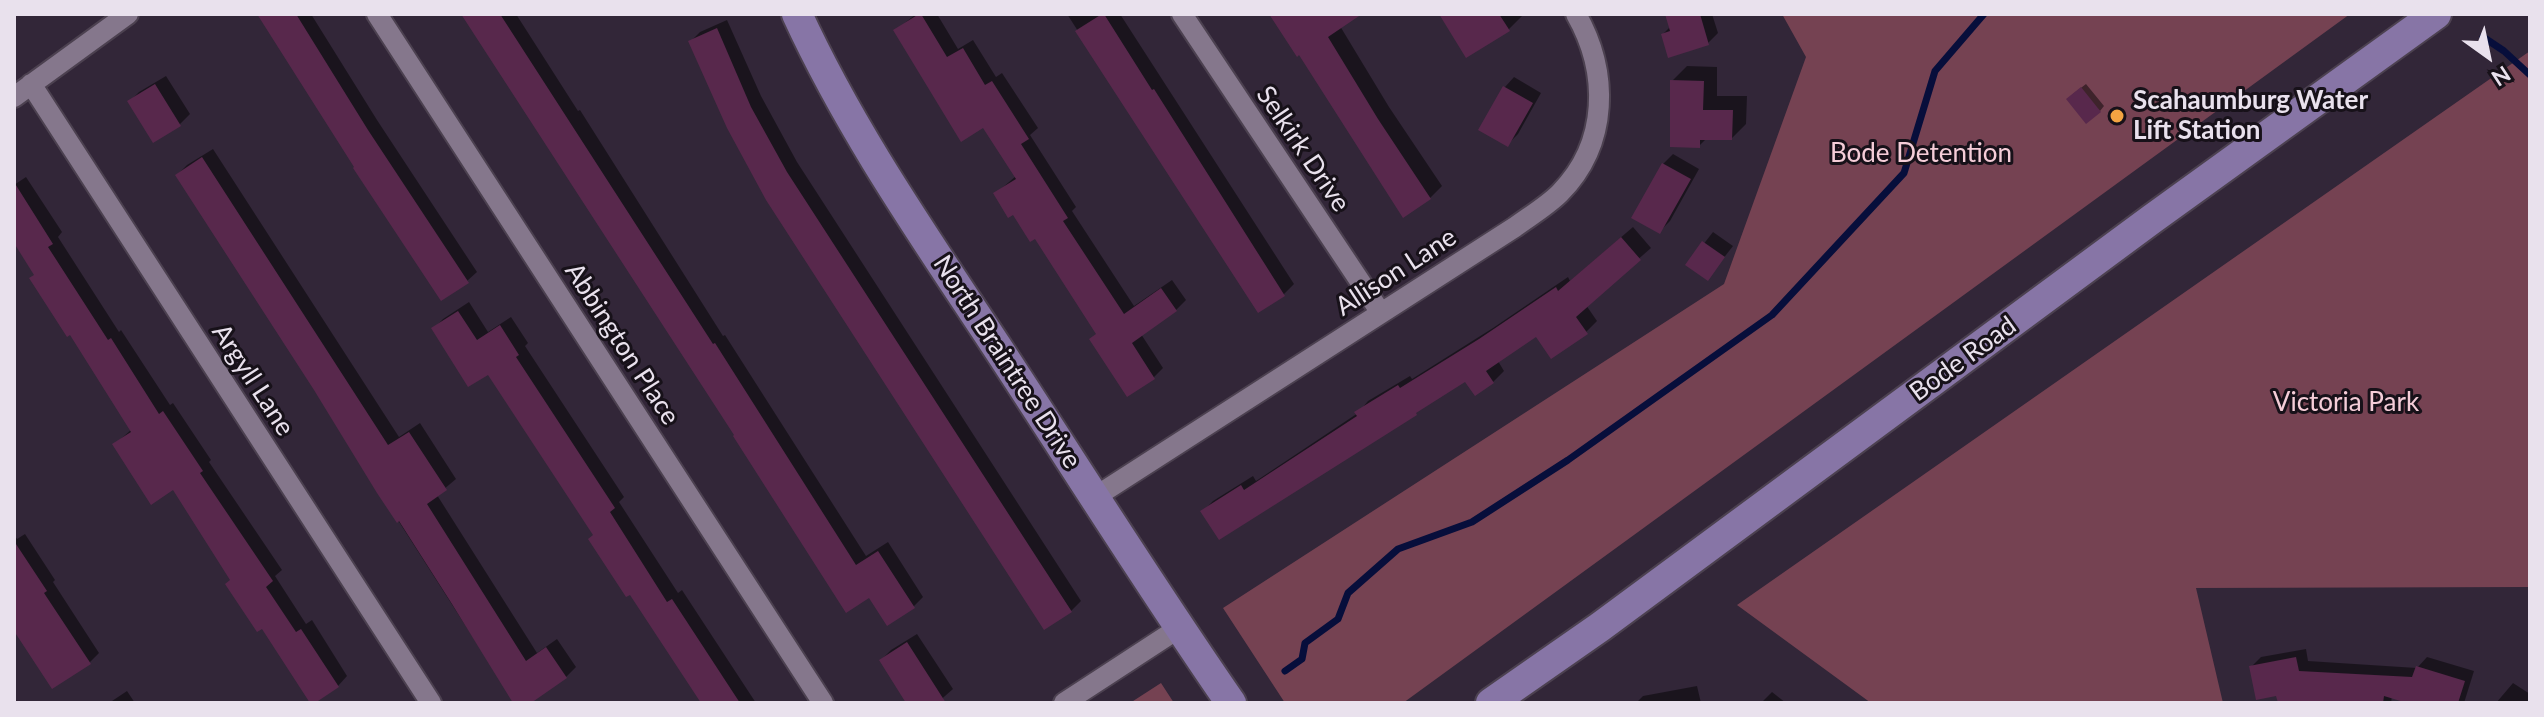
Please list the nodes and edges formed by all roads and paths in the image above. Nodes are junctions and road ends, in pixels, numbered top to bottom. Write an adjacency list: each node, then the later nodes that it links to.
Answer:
1 (128, 14): 7 (street)
2 (377, 14): 13 (street, Abbington Place)
3 (797, 14): 10 (street, North Braintree Drive)
4 (1182, 14): 9 (street, Selkirk Drive)
5 (1576, 14): 9 (street, Allison Lane)
6 (2436, 14): 16 (street, Bode Road)
7 (31, 84): 8 (street); 12 (street, Argyll Lane)
8 (14, 97)
9 (1381, 313): 10 (street, Allison Lane)
10 (1095, 497): 11 (street, North Braintree Drive)
11 (1179, 628): 14 (street); 15 (street, North Braintree Drive)
12 (431, 703)
13 (823, 703)
14 (1064, 703)
15 (1231, 703)
16 (1491, 703)

